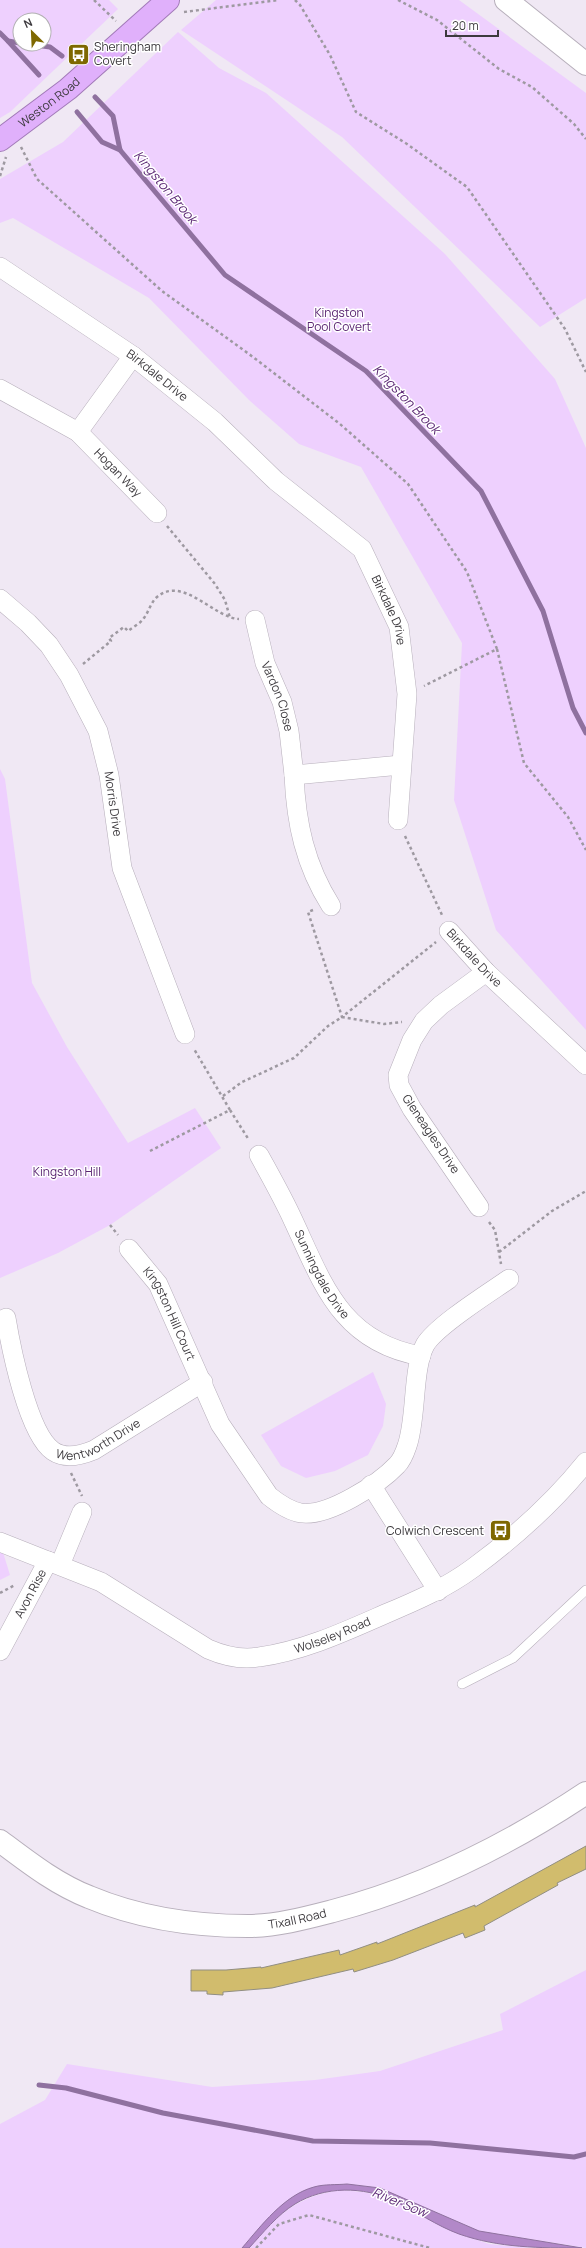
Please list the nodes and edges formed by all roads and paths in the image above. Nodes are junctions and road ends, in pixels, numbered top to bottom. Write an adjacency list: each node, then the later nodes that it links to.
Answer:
1 (94, 0): 7 (path)
2 (279, 0): 6 (path)
3 (295, 0): 14 (path)
4 (398, 0): 9 (path)
5 (506, 0): 8 (street)
6 (173, 6): 10 (highway, Weston Road)
7 (118, 22)
8 (586, 64)
9 (586, 139)
10 (9, 146): 11 (path); 21 (path)
11 (0, 176)
12 (0, 267): 13 (street, Birkdale Drive)
13 (133, 356): 16 (street); 23 (street, Birkdale Drive)
14 (586, 372)
15 (0, 389): 16 (street, Hogan Way)
16 (78, 432): 17 (street, Hogan Way)
17 (157, 513): 19 (path)
18 (0, 599): 33 (street, Morris Drive)
19 (230, 619): 20 (path); 22 (path)
20 (255, 620): 25 (street, Vardon Close)
21 (497, 649): 23 (path); 27 (path)
22 (95, 655)
23 (407, 694): 24 (street, Birkdale Drive)
24 (401, 765): 25 (street); 26 (street, Birkdale Drive)
25 (294, 775): 28 (street, Vardon Close)
26 (398, 820): 29 (path, Birkdale Drive)
27 (586, 850)
28 (326, 908): 31 (path)
29 (449, 931): 30 (street, Birkdale Drive); 31 (path)
30 (486, 972): 32 (street, Gleneagles Drive); 34 (street, Birkdale Drive)
31 (342, 1017): 32 (path); 35 (path)
32 (424, 1021): 40 (street, Gleneagles Drive)
33 (184, 1034): 35 (path)
34 (586, 1065)
35 (223, 1096): 36 (path)
36 (230, 1110): 37 (path); 38 (path)
37 (150, 1151)
38 (259, 1155): 45 (street, Sunningdale Drive)
39 (586, 1191): 42 (path)
40 (479, 1207): 42 (path)
41 (129, 1249): 46 (street, Kingston Hill Court)
42 (499, 1252): 43 (path)
43 (508, 1279): 45 (street)
44 (6, 1318): 47 (street, Wentworth Drive)
45 (421, 1356): 49 (street)
46 (203, 1382): 47 (street, Wentworth Drive); 49 (street)
47 (62, 1455): 50 (path)
48 (586, 1462): 54 (street, Wolseley Road)
49 (371, 1485): 54 (street)
50 (82, 1512): 52 (street)
51 (0, 1542): 52 (street, Avon Rise)
52 (54, 1563): 54 (street, Wolseley Road); 55 (street, Avon Rise)
53 (586, 1590): 56 (lane)
54 (438, 1591)
55 (0, 1651)
56 (462, 1684)
57 (586, 1792): 58 (street, Tixall Road)
58 (0, 1841)
59 (256, 2248): 60 (path)
60 (430, 2248)

